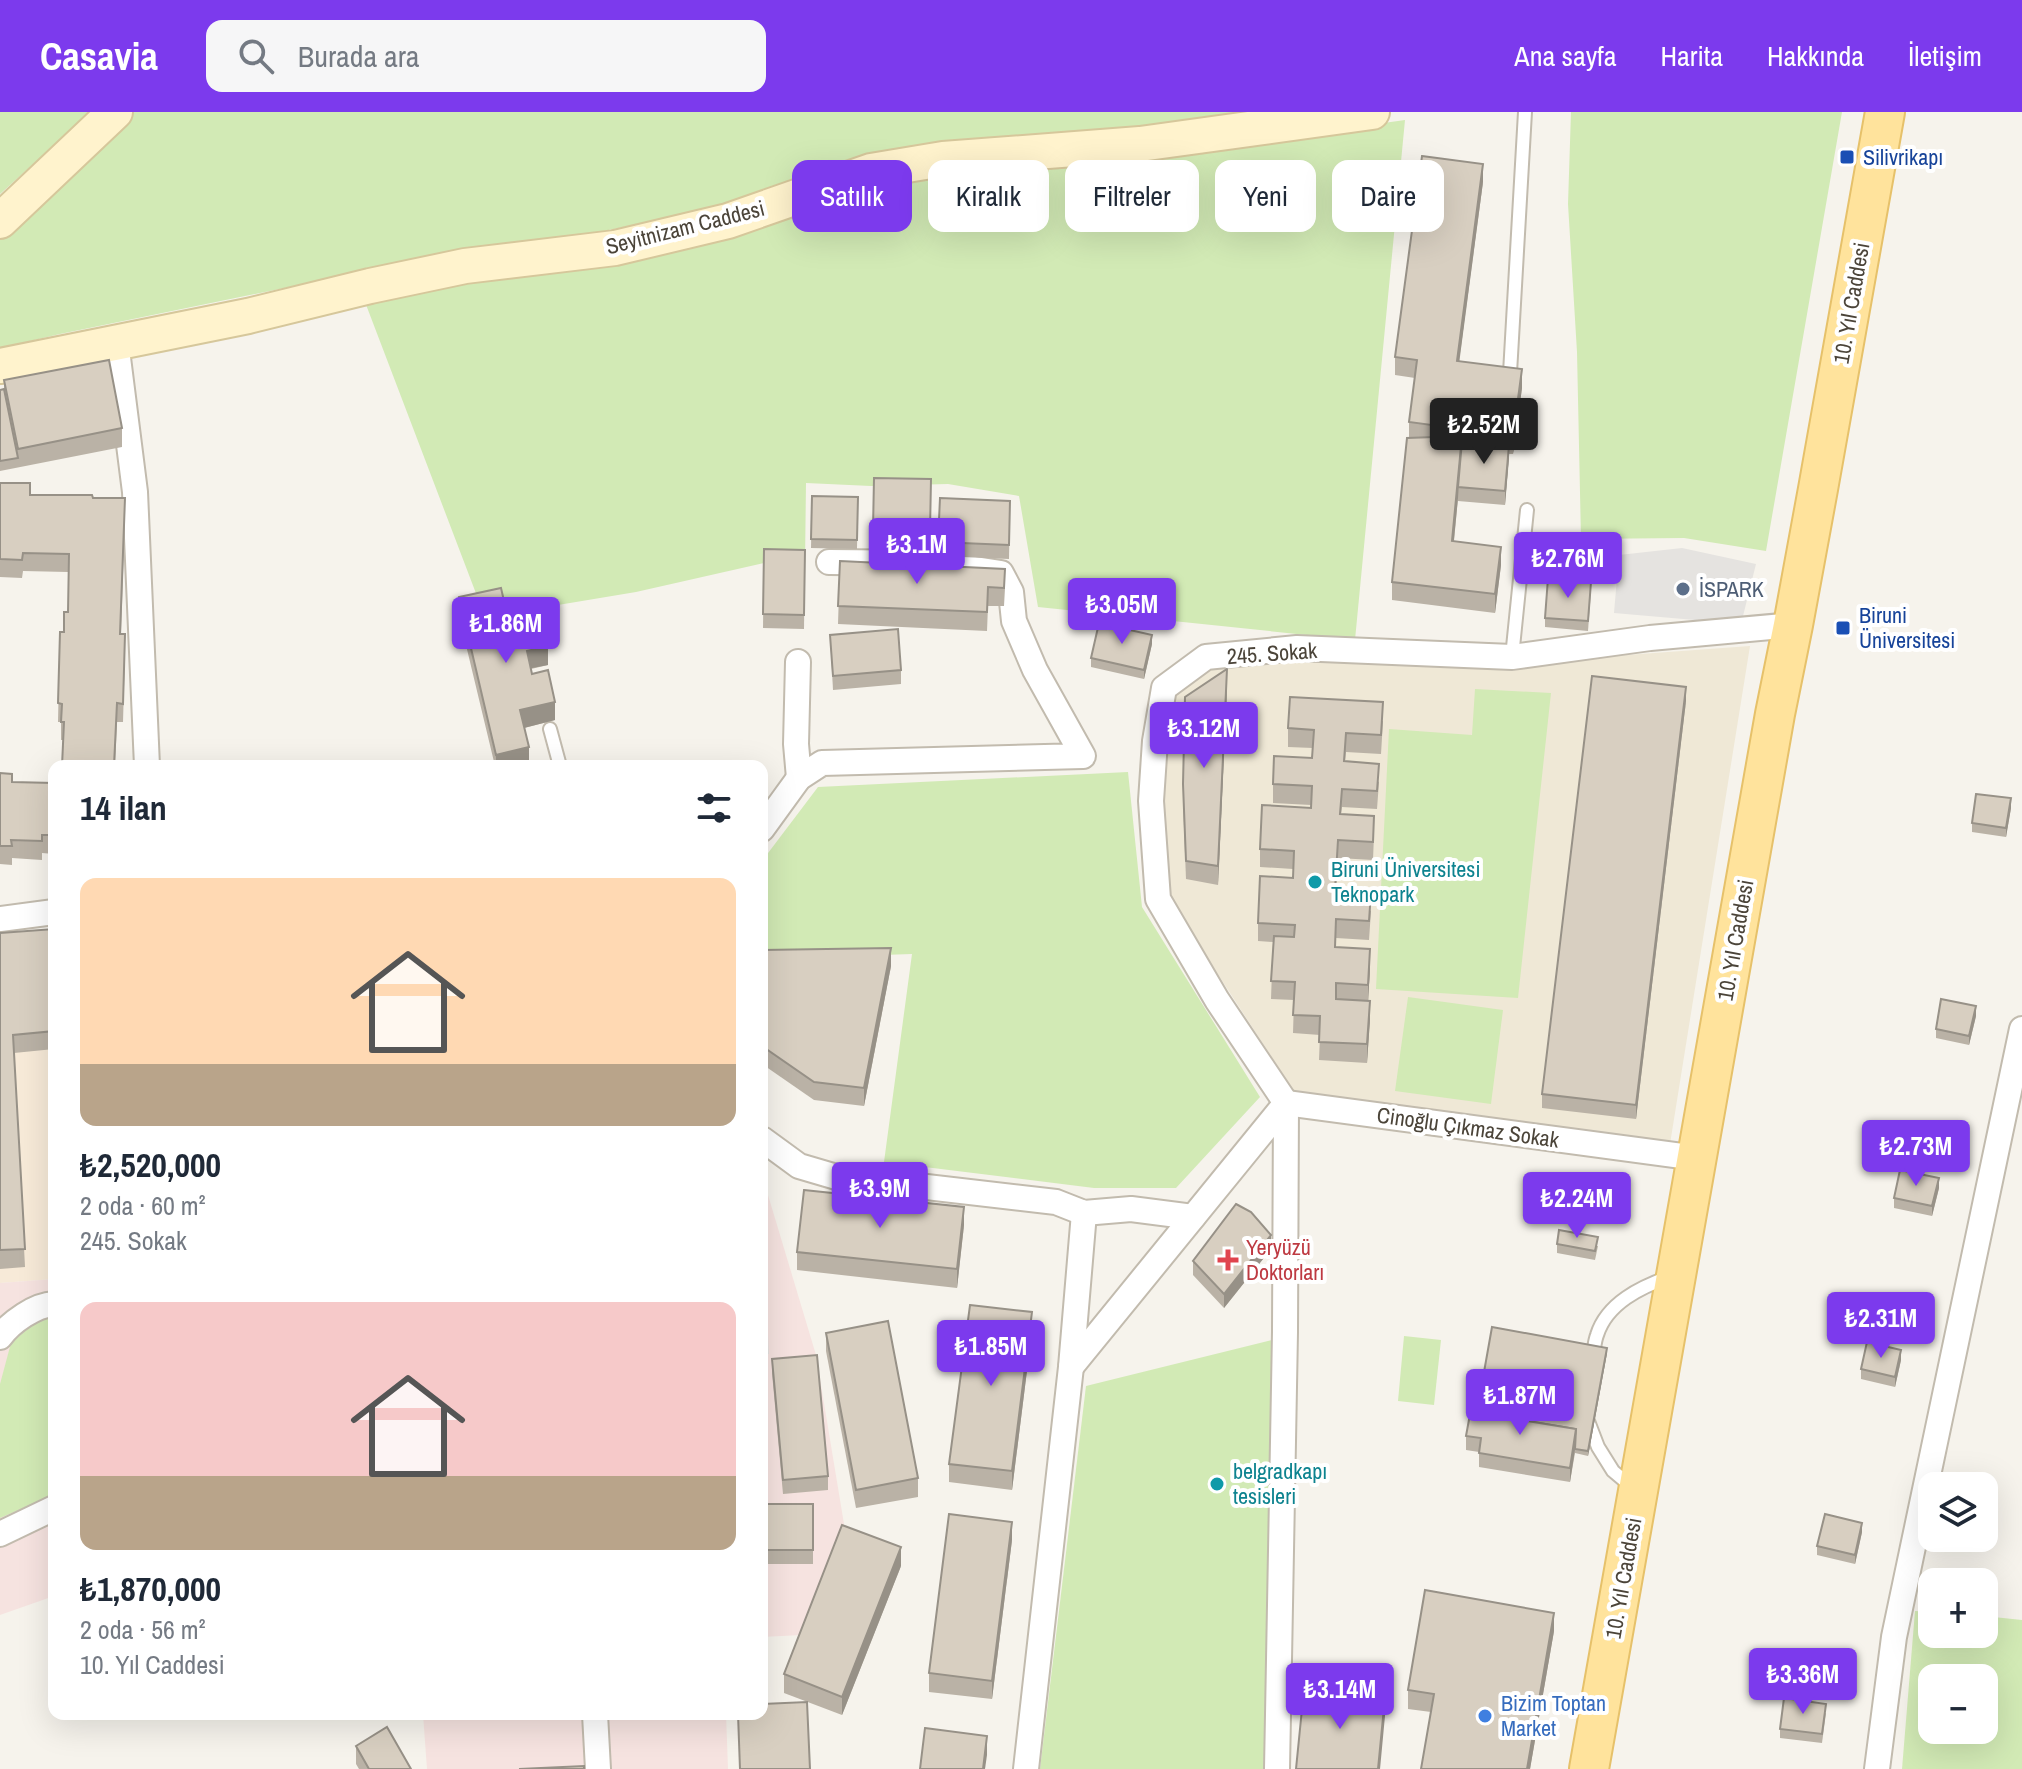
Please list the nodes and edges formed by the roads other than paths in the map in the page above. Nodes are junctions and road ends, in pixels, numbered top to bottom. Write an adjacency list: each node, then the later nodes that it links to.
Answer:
1 (115, 112): 6 (main road)
2 (1372, 112): 7 (main road, Seyitnizam Caddesi)
3 (1525, 112): 9 (lane)
4 (1885, 112): 12 (main road, 10. Yıl Caddesi)
5 (1905, 112): 42 (main road, 10. Yıl Caddesi)
6 (0, 221)
7 (116, 342): 8 (main road, Seyitnizam Caddesi); 16 (street)
8 (0, 366)
9 (1510, 373)
10 (1527, 510): 13 (lane)
11 (829, 562): 18 (street)
12 (1793, 625): 13 (street, 245. Sokak); 25 (main road, 10. Yıl Caddesi)
13 (1512, 657): 23 (street, 245. Sokak)
14 (798, 662): 18 (street)
15 (550, 729): 17 (lane)
16 (147, 760)
17 (558, 760)
18 (799, 778): 19 (street)
19 (768, 821)
20 (48, 913): 21 (street)
21 (0, 919)
22 (2022, 1029): 43 (street)
23 (1286, 1103): 25 (street, Cinoğlu Çıkmaz Sokak); 27 (street); 40 (street)
24 (768, 1143): 26 (street)
25 (1697, 1158): 28 (main road, 10. Yıl Caddesi)
26 (1084, 1213): 27 (street); 31 (street)
27 (1193, 1217): 31 (street)
28 (1676, 1274): 32 (lane); 34 (main road, 10. Yıl Caddesi)
29 (48, 1305): 30 (street)
30 (0, 1337)
31 (1071, 1367): 39 (street)
32 (1590, 1373)
33 (1586, 1409): 34 (lane)
34 (1638, 1492): 41 (main road, 10. Yıl Caddesi)
35 (48, 1511): 36 (street)
36 (0, 1534)
37 (595, 1720): 38 (street)
38 (598, 1769)
39 (1026, 1769)
40 (1277, 1769)
41 (1589, 1769)
42 (1610, 1769)
43 (1877, 1769)

